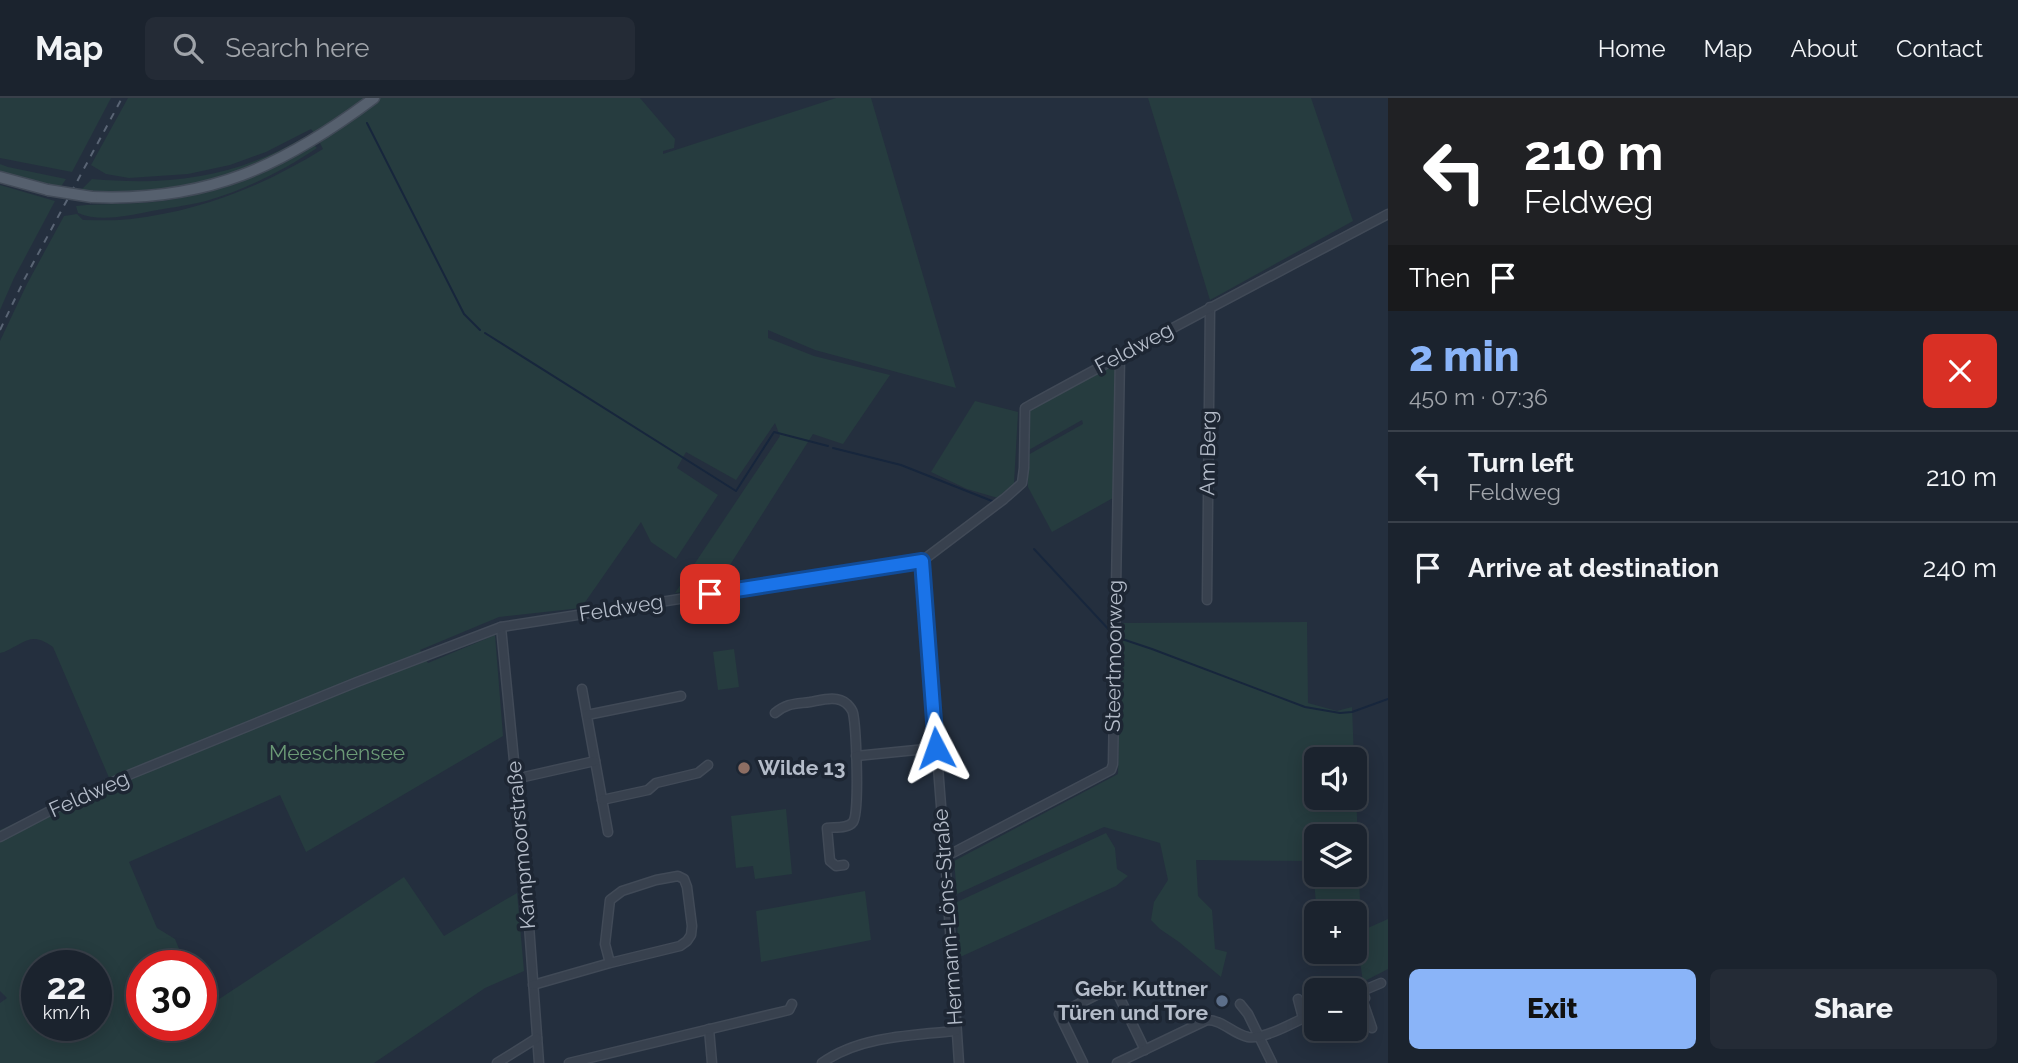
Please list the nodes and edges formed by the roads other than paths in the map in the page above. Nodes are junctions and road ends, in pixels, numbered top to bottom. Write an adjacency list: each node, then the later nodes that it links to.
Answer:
1 (374, 98): 2 (main road, bridge)
2 (0, 177)
3 (1388, 214): 4 (street, Feldweg)
4 (1210, 307): 5 (street, Feldweg); 7 (street, Am Berg)
5 (1120, 356): 6 (street, Feldweg); 21 (street, Steertmoorweg)
6 (922, 561): 8 (street, Feldweg); 13 (street, Hermann-Löns-Straße)
7 (1207, 600)
8 (501, 626): 17 (street, Kampmoorstraße); 20 (street, Feldweg)
9 (583, 689): 12 (street)
10 (681, 696): 12 (street)
11 (775, 713): 14 (street)
12 (587, 715): 15 (street)
13 (936, 748): 14 (street); 21 (street, Hermann-Löns-Straße)
14 (856, 756): 22 (street)
15 (594, 761): 17 (street); 18 (street)
16 (708, 765): 18 (street)
17 (515, 779): 25 (street, Kampmoorstraße)
18 (602, 800): 19 (street)
19 (608, 832)
20 (0, 837)
21 (945, 858): 34 (street, Hermann-Löns-Straße)
22 (844, 865)
23 (610, 963): 23 (street); 25 (street)
24 (1381, 983): 26 (street)
25 (533, 985): 36 (street, Kampmoorstraße)
26 (1367, 988)
27 (1298, 999): 30 (street)
28 (792, 1004): 33 (street)
29 (1240, 1004): 35 (street)
30 (1303, 1018): 35 (street)
31 (1367, 1018): 32 (street)
32 (1372, 1028)
33 (709, 1029): 40 (street); 41 (street)
34 (956, 1031): 42 (street); 43 (street, Hermann-Löns-Straße)
35 (1260, 1037): 37 (street); 46 (street)
36 (537, 1038): 38 (street); 39 (street, Kampmoorstraße)
37 (1144, 1050): 44 (street); 45 (street)
38 (497, 1063)
39 (539, 1063)
40 (569, 1063)
41 (712, 1063)
42 (822, 1063)
43 (959, 1063)
44 (1083, 1063)
45 (1117, 1063)
46 (1272, 1063)

